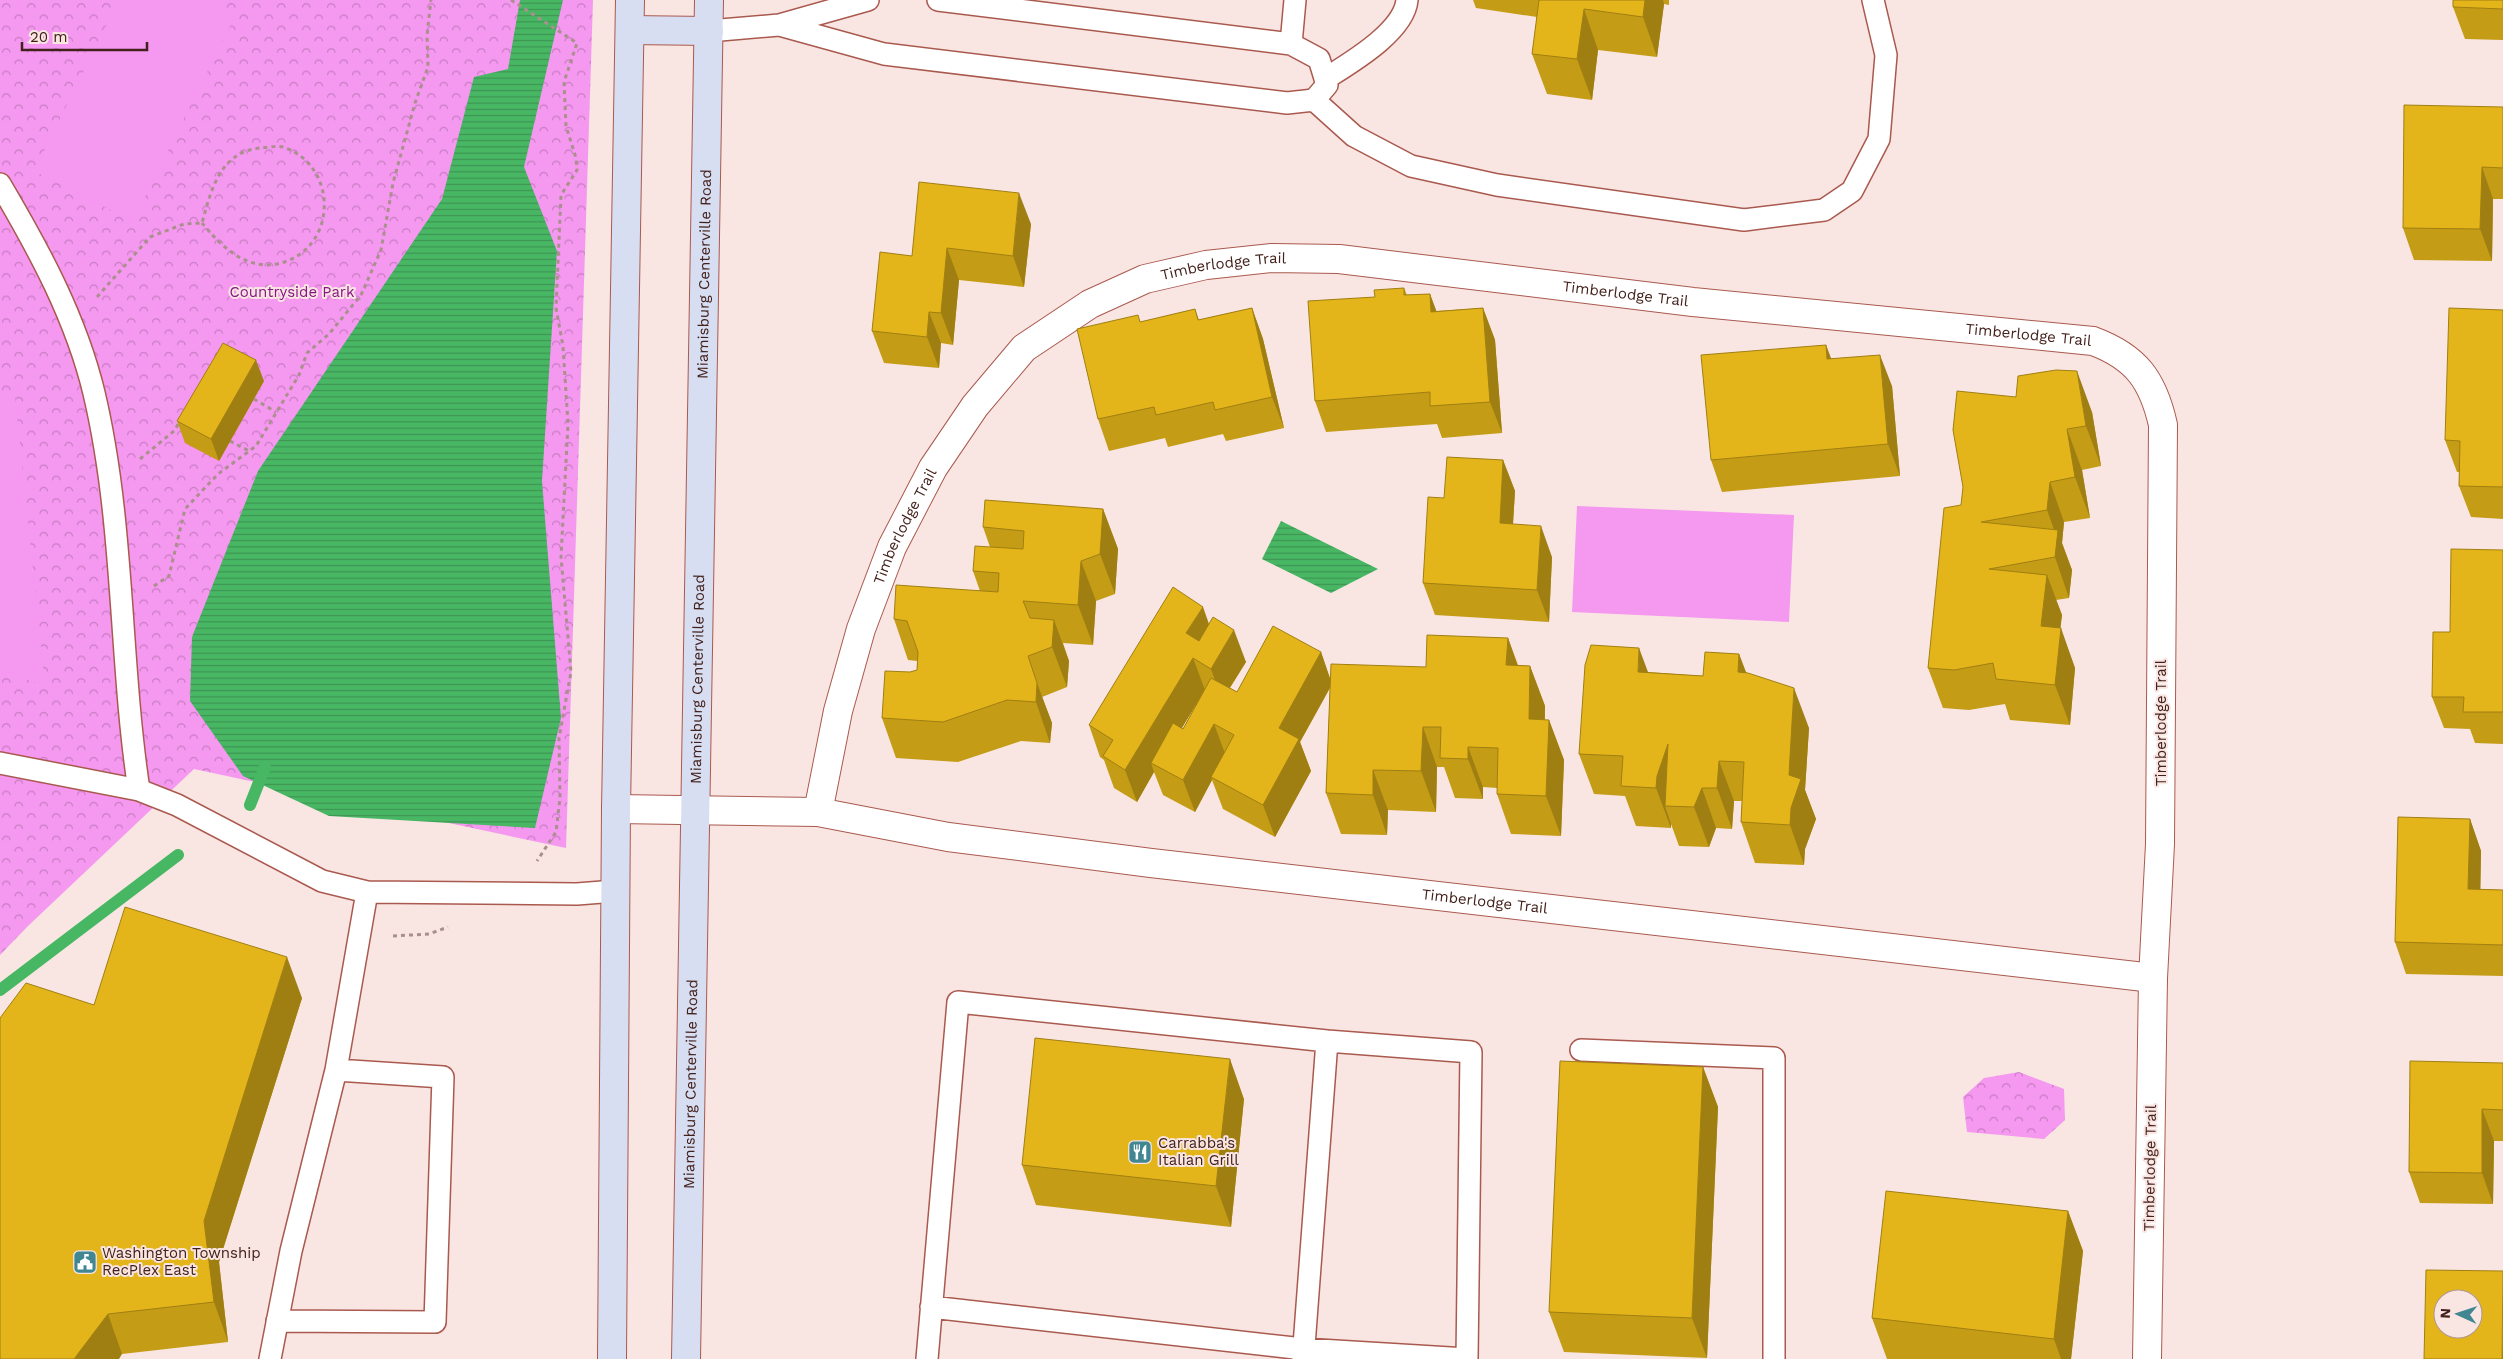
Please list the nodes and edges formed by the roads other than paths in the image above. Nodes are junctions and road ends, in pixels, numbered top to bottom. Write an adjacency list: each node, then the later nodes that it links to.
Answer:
1 (630, 0): 9 (main road)
2 (710, 0): 10 (main road, Miamisburg Centerville Road)
3 (868, 0): 8 (lane)
4 (938, 0): 11 (lane)
5 (1295, 0): 11 (lane)
6 (1407, 0): 12 (lane)
7 (1873, 0): 13 (lane)
8 (779, 25): 10 (lane); 13 (lane)
9 (630, 30): 10 (main road); 17 (main road)
10 (709, 31): 18 (main road, Miamisburg Centerville Road)
11 (1291, 44): 12 (lane)
12 (1325, 79): 13 (lane)
13 (1314, 100)
14 (0, 184): 16 (lane)
15 (0, 763): 16 (lane)
16 (139, 790): 20 (lane)
17 (616, 809): 18 (street, Timberlodge Trail); 21 (main road)
18 (696, 810): 19 (street, Timberlodge Trail); 31 (main road, Miamisburg Centerville Road)
19 (818, 812): 22 (street, Timberlodge Trail); 22 (street, Timberlodge Trail)
20 (367, 892): 21 (lane); 25 (lane)
21 (615, 892): 30 (main road)
22 (2153, 978): 34 (street, Timberlodge Trail)
23 (1327, 1041): 26 (lane); 28 (lane); 28 (lane)
24 (1581, 1050): 33 (lane)
25 (336, 1070): 27 (lane); 27 (lane)
26 (931, 1307): 28 (lane); 32 (lane)
27 (277, 1321): 29 (lane)
28 (1303, 1354)
29 (270, 1359)
30 (612, 1359)
31 (686, 1359)
32 (927, 1359)
33 (1774, 1359)
34 (2147, 1359)

